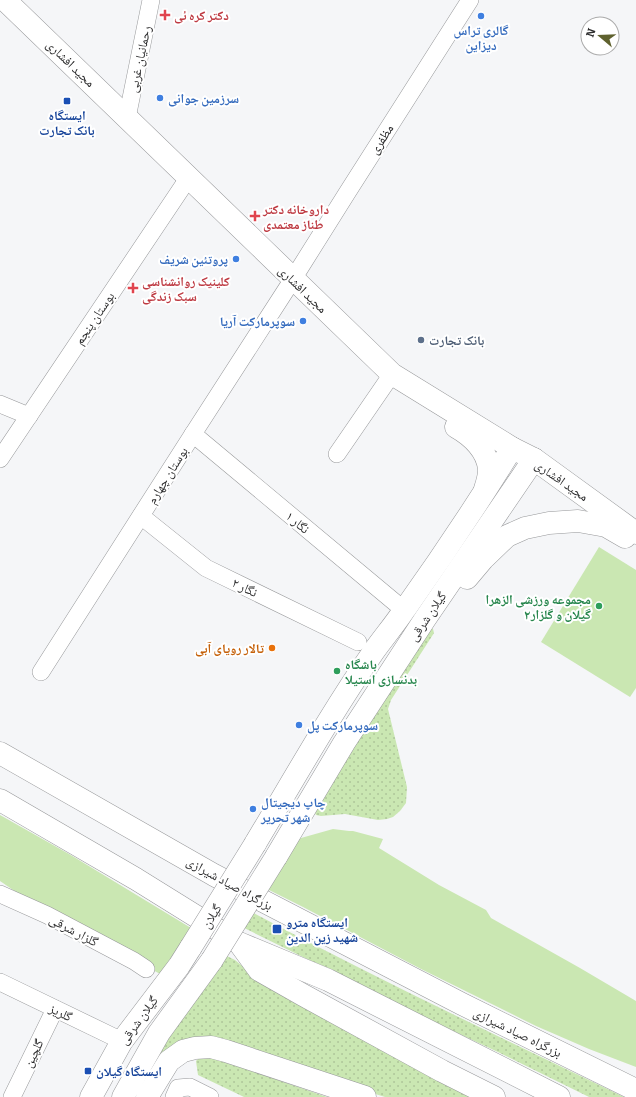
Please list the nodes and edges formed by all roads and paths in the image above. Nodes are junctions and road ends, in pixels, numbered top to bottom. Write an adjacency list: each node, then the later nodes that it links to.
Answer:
1 (5, 0): 4 (main road, مجید افشاری)
2 (151, 0): 4 (street, رحمانیان غربی)
3 (470, 0): 6 (street, مظفری)
4 (127, 118): 5 (main road, مجید افشاری)
5 (188, 177): 6 (main road, مجید افشاری); 9 (street, بوستان پنجم)
6 (294, 279): 7 (main road, مجید افشاری); 10 (street, بوستان چهارم)
7 (392, 374): 11 (main road, مجید افشاری); 12 (street); 15 (main road, گیلان شرقی)
8 (0, 404): 9 (street)
9 (29, 416): 13 (street, بوستان پنجم)
10 (193, 434): 16 (street, بوستان چهارم); 19 (street, نگار ۱)
11 (512, 448): 14 (main road, مجید افشاری); 15 (main road, گیلان شرقی)
12 (337, 454)
13 (0, 459)
14 (534, 459): 17 (main road, مجید افشاری); 20 (main road, گیلان شرقی)
15 (484, 493): 19 (main road, گیلان شرقی)
16 (141, 516): 21 (street, نگار ۲); 22 (street, بوستان چهارم)
17 (636, 533)
18 (636, 543): 20 (main road)
19 (404, 610): 25 (main road, گیلان شرقی)
20 (424, 619): 26 (main road, گیلان شرقی)
21 (358, 642)
22 (41, 672)
23 (0, 753): 35 (main road, بزرگراه صیاد شیرازی)
24 (0, 800): 28 (main road)
25 (255, 844): 29 (main road, گیلان, bridge)
26 (276, 857): 30 (main road, گیلان, bridge)
27 (0, 894): 31 (street, گلزار شرقی)
28 (239, 943): 43 (main road); 44 (main road)
29 (191, 947): 34 (main road, گیلان شرقی)
30 (212, 960): 38 (main road, گیلان شرقی)
31 (146, 969)
32 (0, 982): 33 (street, گلریز)
33 (54, 1009): 34 (street, گلریز); 36 (street, گلچین)
34 (122, 1041): 37 (main road, گیلان شرقی)
35 (636, 1090)
36 (12, 1097)
37 (91, 1097)
38 (123, 1097)
39 (147, 1097): 42 (main road)
40 (174, 1097): 41 (street)
41 (210, 1097)
42 (365, 1097)
43 (494, 1097)
44 (559, 1097)

